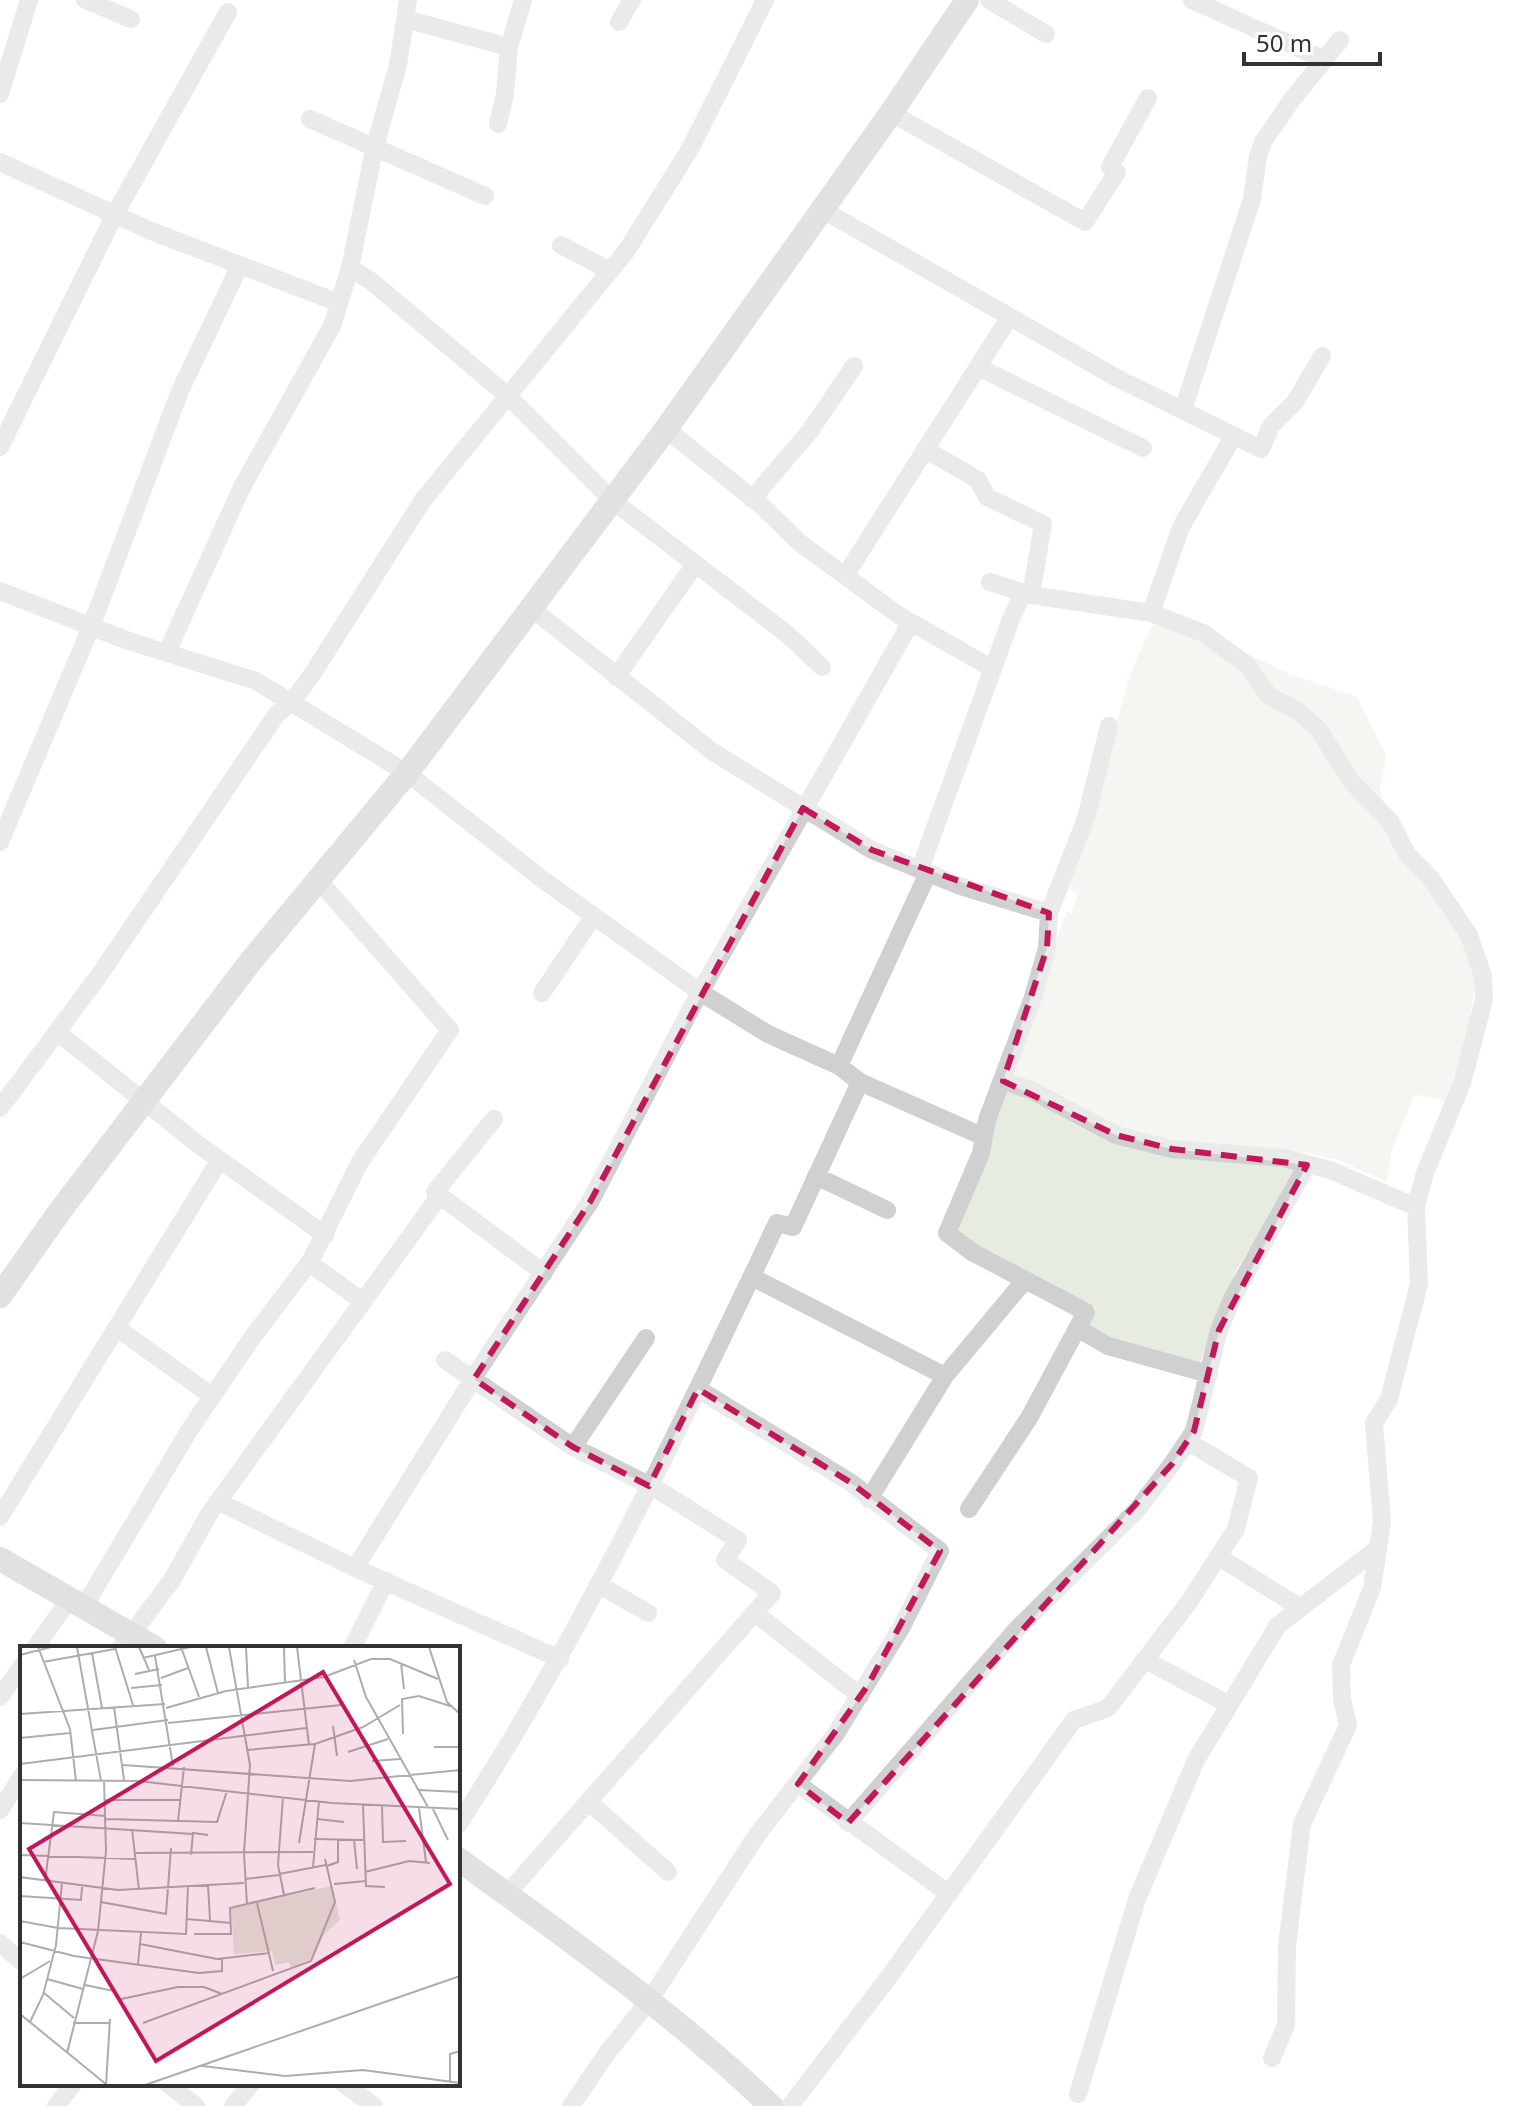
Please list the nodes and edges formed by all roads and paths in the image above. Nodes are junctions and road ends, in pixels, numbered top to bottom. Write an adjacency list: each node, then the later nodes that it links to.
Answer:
1 (29, 0): 18 (street)
2 (85, 0): 11 (street)
3 (408, 0): 12 (street)
4 (523, 0): 16 (street)
5 (632, 0): 13 (street)
6 (765, 0): 31 (street)
7 (967, 0): 20 (street)
8 (989, 0): 14 (street)
9 (1192, 0): 17 (street)
10 (228, 12): 27 (street)
11 (131, 19)
12 (405, 19): 16 (street); 23 (street)
13 (619, 22)
14 (1046, 34)
15 (1340, 40): 17 (street)
16 (509, 47): 22 (street)
17 (1325, 60): 38 (street)
18 (0, 94)
19 (1148, 98): 20 (street)
20 (891, 113): 26 (street)
21 (310, 119): 23 (street)
22 (498, 124)
23 (375, 146): 25 (street); 30 (street)
24 (0, 162): 27 (street)
25 (485, 196)
26 (823, 210): 33 (street); 39 (street)
27 (115, 214): 29 (street); 41 (street)
28 (561, 245): 31 (street)
29 (240, 265): 32 (street); 54 (street)
30 (350, 268): 32 (street); 37 (street)
31 (610, 271): 37 (street)
32 (339, 303): 55 (street)
33 (1009, 318): 36 (street); 38 (street)
34 (1322, 356): 40 (street)
35 (854, 366): 44 (street)
36 (978, 367): 42 (street); 43 (street)
37 (508, 396): 45 (street); 59 (street)
38 (1183, 410): 40 (street)
39 (666, 429): 44 (street); 45 (street)
40 (1234, 435): 52 (street)
41 (0, 447)
42 (1143, 448)
43 (925, 449): 47 (street); 50 (street)
44 (752, 499): 47 (street)
45 (613, 501): 46 (street); 51 (street)
46 (694, 566): 56 (street); 58 (street)
47 (845, 576): 53 (street)
48 (990, 582): 50 (street)
49 (0, 591): 54 (street)
50 (1027, 594): 52 (street); 57 (street)
51 (531, 608): 58 (street); 61 (street)
52 (1151, 613): 83 (street)
53 (911, 622): 57 (street); 62 (street)
54 (91, 627): 55 (street); 63 (street)
55 (167, 652): 59 (street)
56 (822, 667)
57 (993, 669): 64 (street)
58 (616, 677): 62 (street)
59 (291, 703): 61 (street); 70 (street)
60 (1109, 726): 66 (street)
61 (407, 773): 65 (street); 67 (street)
62 (803, 808): 64 (street); 68 (street)
63 (0, 842)
64 (924, 871): 66 (street); 71 (street)
65 (319, 881): 75 (street); 85 (street)
66 (1049, 913): 72 (street)
67 (593, 917): 68 (street); 69 (street)
68 (700, 992): 71 (street); 87 (street)
69 (542, 993)
70 (57, 1032): 73 (street); 75 (street)
71 (839, 1066): 74 (street)
72 (1003, 1081): 78 (street); 80 (street)
73 (8, 1082): 76 (street)
74 (860, 1082): 78 (street); 81 (street)
75 (145, 1100): 79 (street); 90 (street)
76 (0, 1108)
77 (494, 1119): 82 (street)
78 (982, 1136): 89 (street)
79 (219, 1161): 85 (street); 92 (street)
80 (1307, 1165): 83 (street); 96 (street)
81 (816, 1176): 84 (street); 88 (street)
82 (438, 1198): 87 (street); 91 (street)
83 (1416, 1207): 108 (street)
84 (887, 1210)
85 (325, 1235): 86 (street)
86 (309, 1263): 91 (street); 100 (street)
87 (544, 1273): 98 (street)
88 (752, 1277): 97 (street); 99 (street)
89 (1025, 1280): 93 (street); 97 (street)
90 (0, 1296)
91 (361, 1300): 105 (street)
92 (117, 1328): 100 (street); 107 (street)
93 (1077, 1328): 96 (street); 106 (street)
94 (646, 1338): 102 (street)
95 (445, 1360): 98 (street)
96 (1209, 1374): 101 (street)
97 (945, 1376): 104 (street)
98 (474, 1379): 102 (street); 111 (street)
99 (698, 1389): 103 (street); 104 (street)
100 (212, 1396): 114 (street)
101 (1187, 1441): 109 (street); 133 (street)
102 (573, 1447): 103 (street)
103 (649, 1486): 113 (street); 117 (street)
104 (869, 1499): 125 (street)
105 (219, 1502): 111 (street); 118 (street)
106 (969, 1509)
107 (0, 1517)
108 (1377, 1549): 115 (street); 141 (street)
109 (1219, 1557): 115 (street); 123 (street)
110 (0, 1559): 114 (street)
111 (355, 1568): 112 (street)
112 (386, 1581): 121 (street); 122 (street)
113 (598, 1584): 116 (street); 122 (street)
114 (78, 1601): 118 (street); 119 (street)
115 (1299, 1607): 127 (street)
116 (648, 1613)
117 (755, 1613): 125 (street); 130 (street)
118 (127, 1641): 120 (street)
119 (37, 1646)
120 (147, 1646)
121 (353, 1646)
122 (560, 1659): 132 (street)
123 (1145, 1660): 127 (street); 137 (street)
124 (20, 1669): 126 (street)
125 (860, 1696): 129 (street)
126 (0, 1697)
127 (1228, 1704): 146 (street)
128 (20, 1779): 131 (street)
129 (798, 1784): 133 (street); 140 (street)
130 (589, 1802): 135 (street); 136 (street)
131 (0, 1810)
132 (460, 1822)
133 (848, 1823): 137 (street)
134 (460, 1860): 136 (street)
135 (668, 1872)
136 (507, 1894): 140 (street)
137 (949, 1894): 153 (street)
138 (0, 1943): 139 (street)
139 (20, 1960)
140 (649, 2001): 151 (street); 152 (street)
141 (1272, 2058)
142 (71, 2086): 148 (street)
143 (171, 2086): 149 (street)
144 (249, 2086): 150 (street)
145 (347, 2086): 147 (street)
146 (1078, 2094)
147 (364, 2098)
148 (56, 2106)
149 (196, 2106)
150 (233, 2106)
151 (571, 2106)
152 (771, 2106)
153 (790, 2106)

